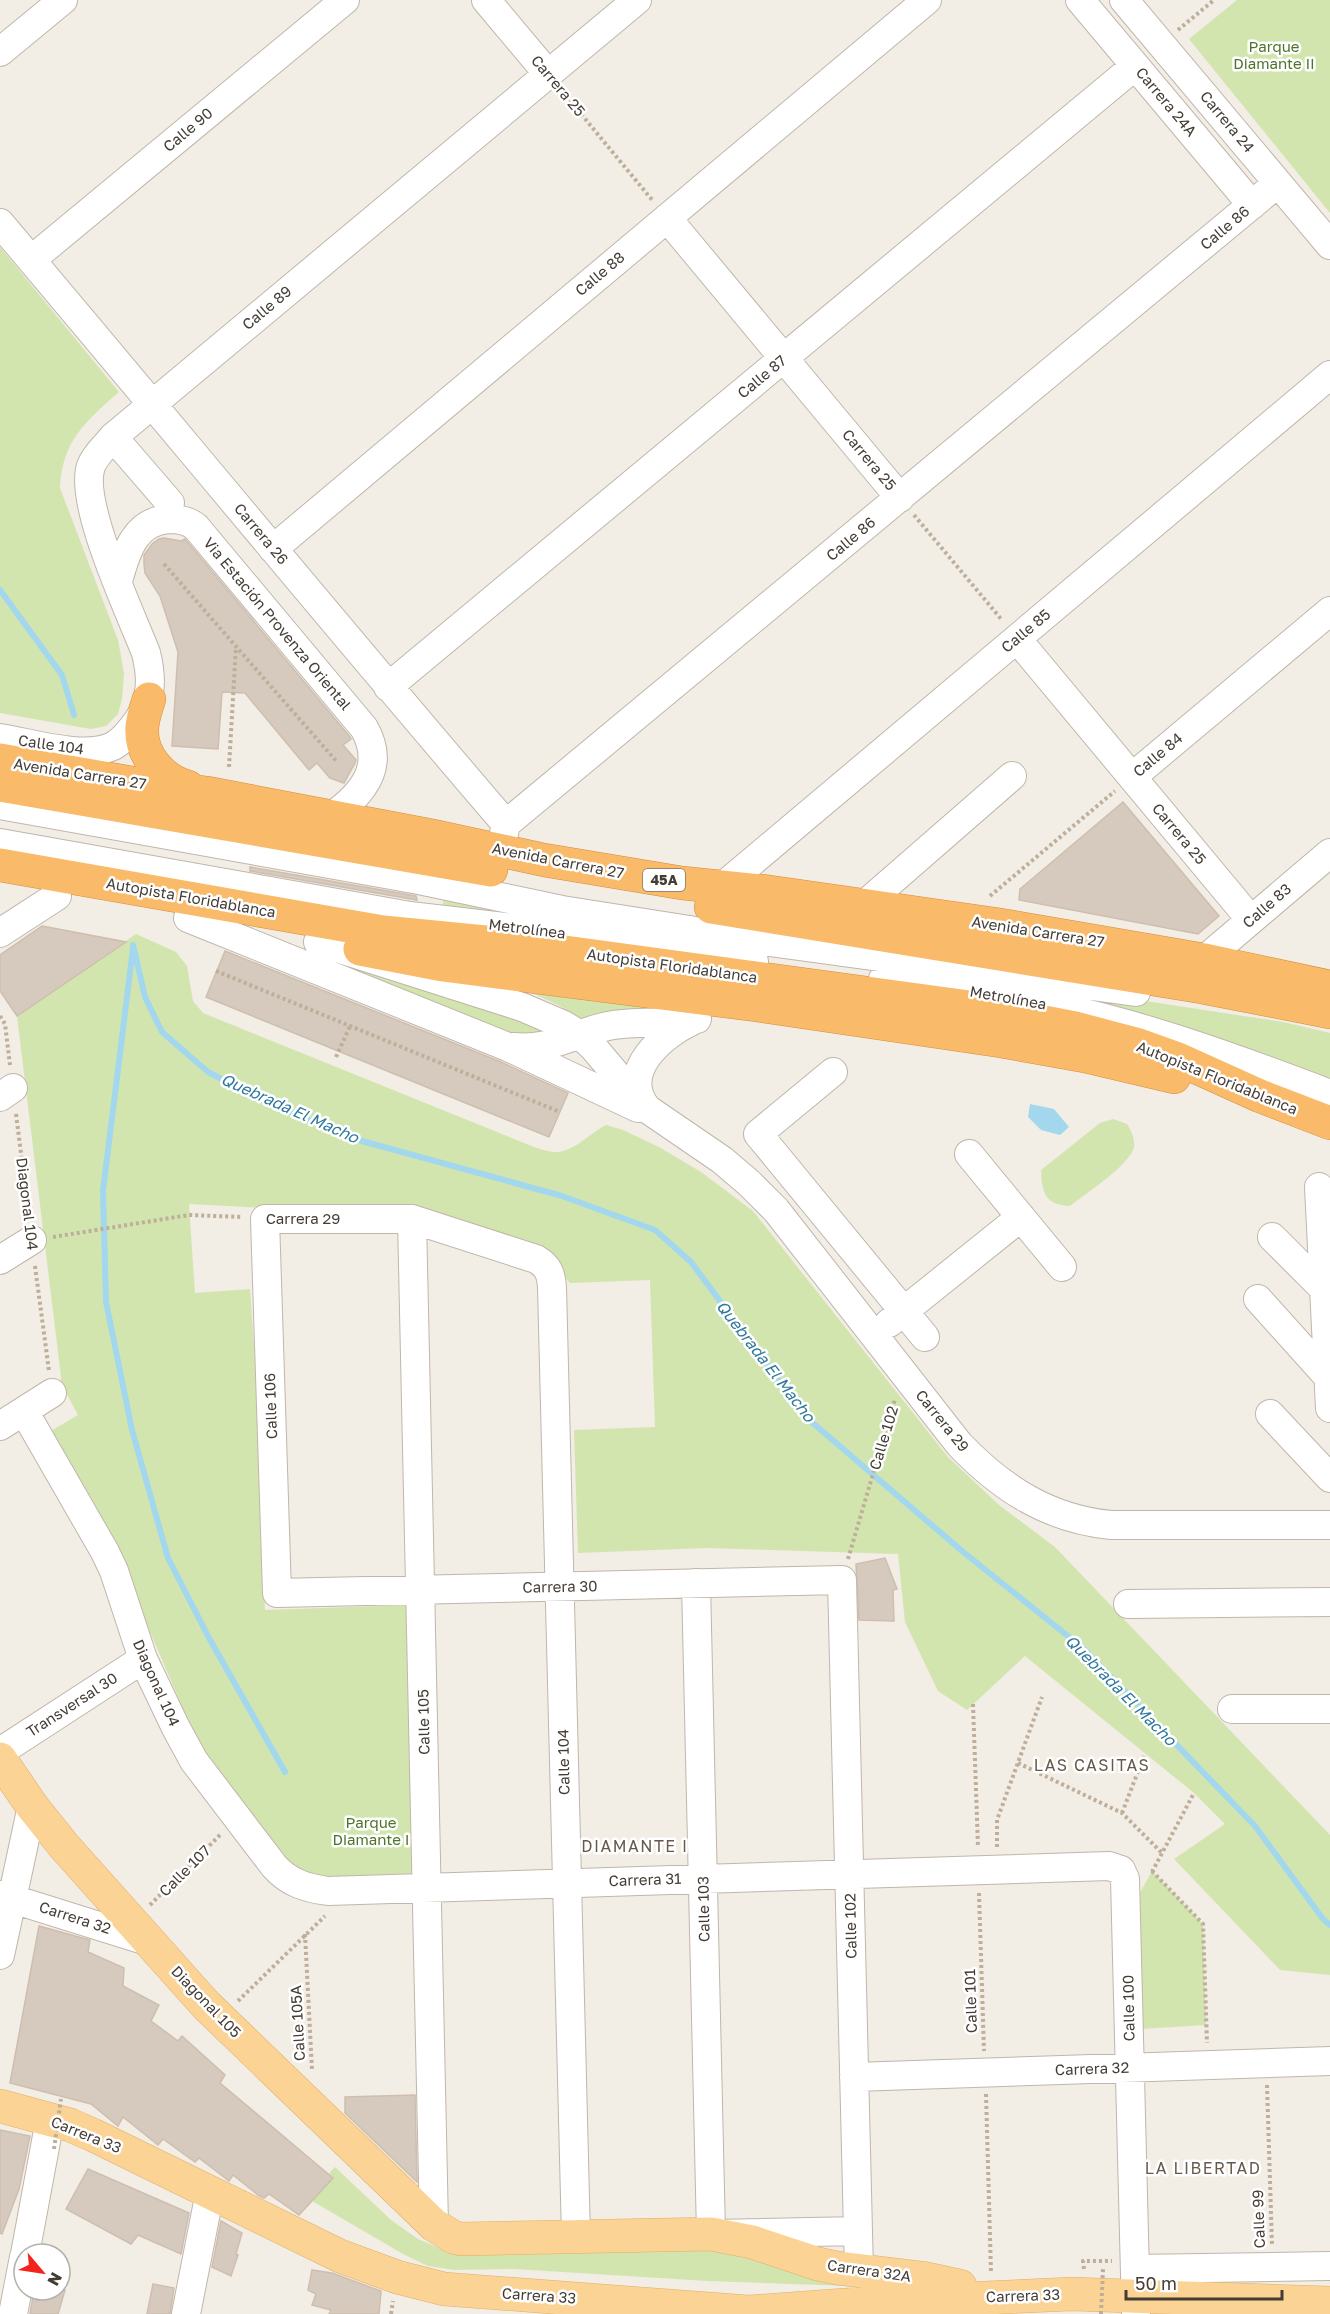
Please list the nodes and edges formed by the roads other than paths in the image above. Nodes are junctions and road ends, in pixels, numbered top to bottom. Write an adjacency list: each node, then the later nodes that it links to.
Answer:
1 (63, 0): 8 (street)
2 (345, 0): 16 (street, Calle 90)
3 (486, 0): 10 (street, Carrera 25)
4 (637, 0): 10 (street, Calle 89)
5 (927, 0): 13 (street, Calle 88)
6 (1080, 0): 9 (street, Carrera 24A)
7 (1124, 0): 11 (street, Carrera 24)
8 (0, 52)
9 (1135, 66): 12 (street, Carrera 24A); 17 (street, Calle 87)
10 (548, 74): 19 (street, Calle 89)
11 (1278, 183): 12 (street, Calle 86); 15 (street, Carrera 24)
12 (1252, 205): 21 (street, Calle 86)
13 (667, 218): 17 (street, Carrera 25); 23 (street, Calle 88)
14 (0, 223): 16 (street, Carrera 26)
15 (1330, 245)
16 (31, 260): 19 (street, Carrera 26)
17 (784, 358): 21 (street, Carrera 25); 27 (street, Calle 87)
18 (1330, 375): 26 (street, Calle 85)
19 (153, 404): 20 (street, Calle 89); 23 (street, Carrera 26)
20 (113, 437): 22 (street); 24 (street, Calle 89)
21 (900, 498): 37 (street, Calle 86)
22 (170, 503)
23 (273, 549): 27 (street, Carrera 26)
24 (118, 581): 28 (street, Calle 89); 36 (street, Via Estación Provenza Oriental)
25 (1330, 611): 32 (street, Calle 84)
26 (1017, 639): 32 (street, Carrera 25); 41 (street, Calle 85)
27 (388, 687): 37 (street, Carrera 26)
28 (149, 699): 29 (street, Calle 104); 34 (highway)
29 (0, 738)
30 (0, 760): 34 (highway, Avenida Carrera 27 / 45A)
31 (1011, 776): 44 (street)
32 (1132, 777): 46 (street, Carrera 25)
33 (0, 785): 52 (highway, 45A)
34 (207, 793): 36 (highway, Avenida Carrera 27 / 45A)
35 (0, 806): 54 (street, Metrolínea)
36 (332, 816): 37 (highway, Avenida Carrera 27 / 45A)
37 (503, 837): 41 (highway, Avenida Carrera 27 / 45A)
38 (0, 843): 58 (street, Metrolínea)
39 (1330, 853): 46 (street, Calle 83)
40 (0, 864): 59 (highway, Autopista Floridablanca)
41 (722, 887): 44 (highway, Avenida Carrera 27 / 45A)
42 (0, 888): 43 (highway)
43 (57, 897): 45 (highway); 47 (street)
44 (864, 905): 49 (highway, Avenida Carrera 27 / 45A)
45 (188, 918): 48 (highway); 56 (street)
46 (1251, 920): 49 (street, Calle 83)
47 (0, 933)
48 (318, 942): 51 (highway); 55 (street, Carrera 29)
49 (1204, 960): 50 (highway, Avenida Carrera 27 / 45A)
50 (1330, 987)
51 (756, 1005): 53 (street, Carrera 29); 59 (highway)
52 (1330, 1012)
53 (697, 1018): 55 (street); 60 (street, Carrera 29)
54 (1330, 1027)
55 (580, 1035): 56 (street); 60 (street, Carrera 29)
56 (508, 1047): 60 (street)
57 (833, 1072): 74 (street)
58 (1330, 1094)
59 (1260, 1096): 61 (highway, Autopista Floridablanca)
60 (653, 1115): 75 (street, Carrera 29)
61 (1330, 1123)
62 (969, 1154): 64 (street)
63 (1319, 1187): 72 (street)
64 (1021, 1217): 70 (street); 74 (street)
65 (265, 1219): 66 (street, Carrera 29); 89 (street, Calle 106)
66 (412, 1219): 71 (street, Carrera 29); 88 (street, Calle 105)
67 (1272, 1237): 72 (street)
68 (32, 1240): 69 (street)
69 (0, 1260)
70 (1062, 1267)
71 (552, 1287): 87 (street, Calle 104)
72 (1324, 1289): 77 (street)
73 (1258, 1299): 77 (street)
74 (904, 1311): 75 (street); 76 (street)
75 (874, 1335): 84 (street, Carrera 29)
76 (925, 1337)
77 (1329, 1378): 79 (street)
78 (52, 1393): 80 (street)
79 (1330, 1408)
80 (24, 1411): 82 (street); 92 (street, Diagonal 104)
81 (1270, 1413): 83 (street)
82 (0, 1426)
83 (1330, 1478)
84 (1330, 1525)
85 (846, 1567): 86 (street, Carrera 30); 99 (street, Calle 102)
86 (696, 1583): 87 (street, Carrera 30); 100 (street, Calle 103)
87 (560, 1587): 88 (street, Carrera 30); 101 (street, Calle 104)
88 (421, 1590): 89 (street, Carrera 30); 102 (street, Calle 105)
89 (277, 1593)
90 (1330, 1602): 91 (street)
91 (1128, 1604)
92 (143, 1659): 95 (street, Transversal 30); 103 (street, Diagonal 104)
93 (1330, 1708): 94 (street)
94 (1232, 1709)
95 (0, 1752)
96 (0, 1759): 97 (main road, Diagonal 105)
97 (32, 1806): 104 (street); 105 (main road, Diagonal 105)
98 (1121, 1870): 99 (street, Carrera 31); 108 (street, Calle 100)
99 (849, 1873): 100 (street, Carrera 31); 109 (street, Calle 102)
100 (703, 1878): 101 (street, Carrera 31); 115 (street, Calle 103)
101 (567, 1883): 102 (street, Carrera 31); 116 (street, Calle 104)
102 (427, 1888): 103 (street, Carrera 31); 113 (street, Calle 105)
103 (351, 1890)
104 (7, 1896): 105 (street, Carrera 32); 106 (street)
105 (142, 1933): 113 (main road, Diagonal 105)
106 (0, 1955)
107 (1330, 2061): 108 (street, Carrera 32)
108 (1130, 2068): 109 (street, Carrera 32); 120 (street, Calle 100)
109 (854, 2077): 114 (street, Calle 102)
110 (0, 2106): 111 (main road, Carrera 33)
111 (55, 2123): 112 (main road, Carrera 33); 117 (street)
112 (210, 2192): 121 (main road, Carrera 33); 123 (street)
113 (434, 2225): 116 (main road, Carrera 32A)
114 (858, 2231): 115 (street, Carrera 32A); 119 (street, Calle 102)
115 (711, 2234): 116 (main road, Carrera 32A); 119 (main road, Carrera 32A)
116 (576, 2237)
117 (27, 2242)
118 (1330, 2266): 120 (street, Carrera 33)
119 (859, 2272): 121 (main road, Carrera 32A)
120 (1129, 2285): 121 (main road, Carrera 33); 122 (main road, Carrera 33)
121 (992, 2297)
122 (1330, 2303)
123 (186, 2314)

